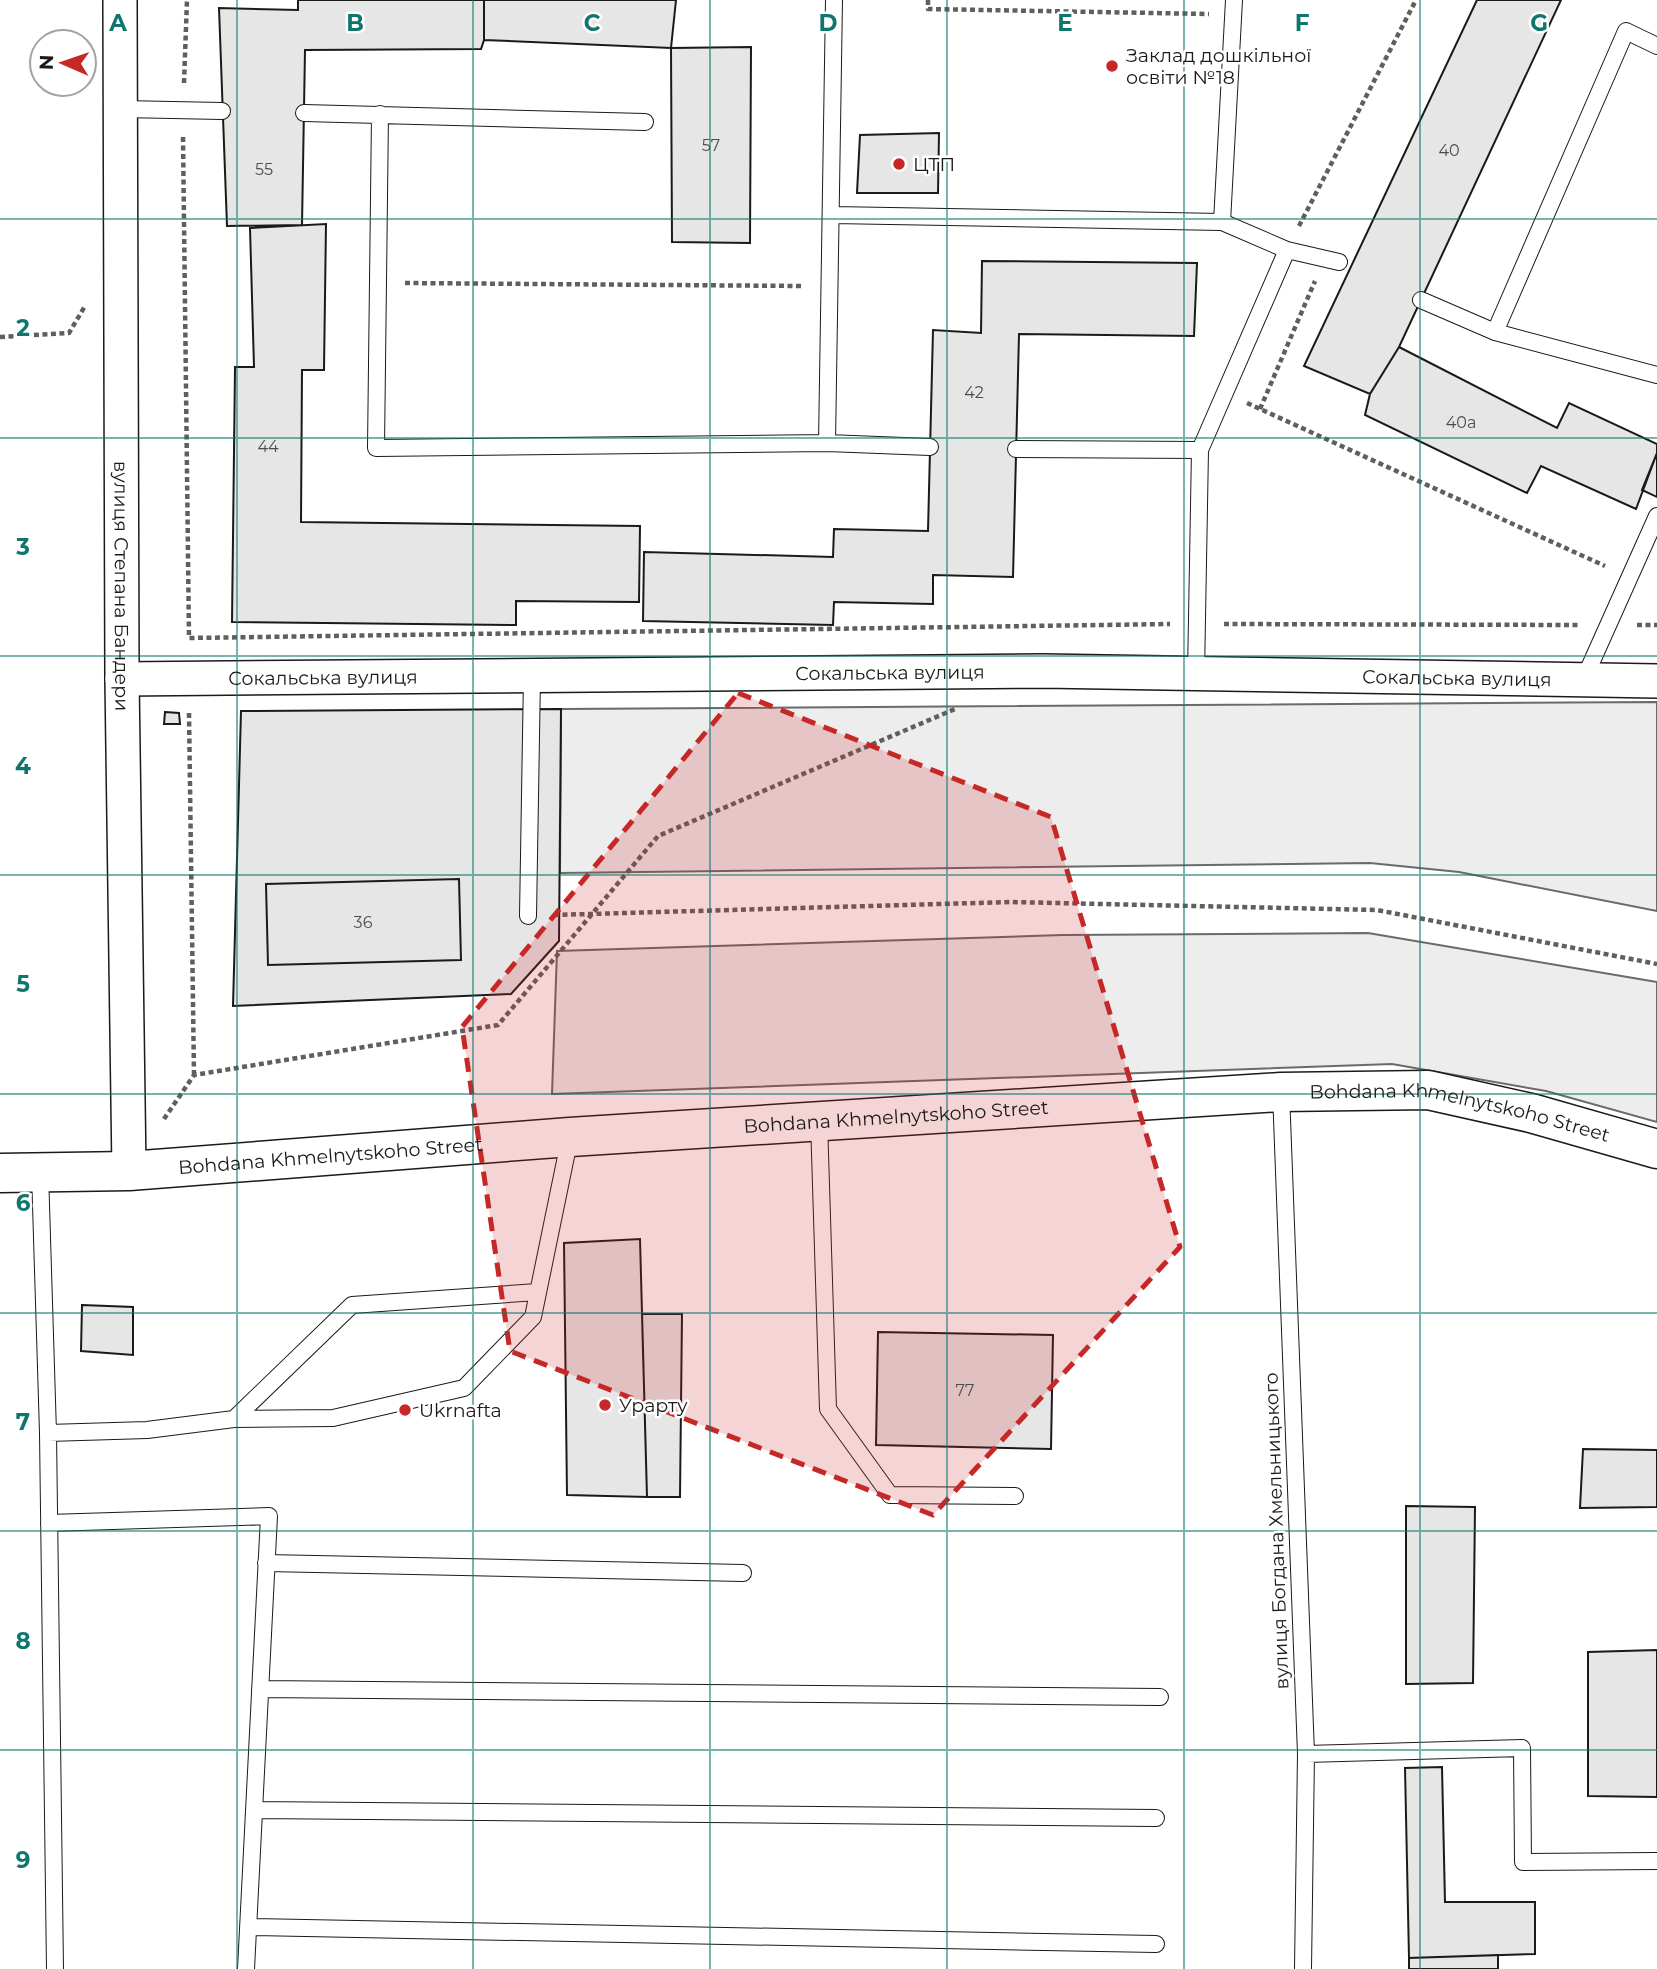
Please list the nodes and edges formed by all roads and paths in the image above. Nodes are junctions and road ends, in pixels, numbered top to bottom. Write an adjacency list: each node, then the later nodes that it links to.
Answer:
1 (120, 0): 9 (street, вулиця Степана Бандери)
2 (187, 0): 8 (path)
3 (834, 0): 14 (lane)
4 (928, 0): 6 (path)
5 (1416, 0): 16 (path)
6 (1234, 7): 15 (lane)
7 (1657, 46): 22 (lane)
8 (183, 108): 9 (lane); 10 (lane); 36 (path)
9 (122, 109): 39 (street, вулиця Степана Бандери)
10 (222, 111)
11 (304, 113): 12 (lane)
12 (380, 114): 13 (lane); 18 (lane)
13 (645, 122)
14 (833, 215): 15 (lane); 19 (lane)
15 (1222, 222): 16 (lane)
16 (1287, 250): 17 (lane); 25 (lane)
17 (1332, 261): 26 (path)
18 (378, 282): 19 (path); 27 (lane)
19 (831, 286): 27 (lane)
20 (89, 299): 23 (path)
21 (1421, 300): 22 (lane)
22 (1495, 332): 24 (lane)
23 (0, 337)
24 (1657, 375)
25 (1225, 393): 26 (path); 30 (lane)
26 (1260, 409): 32 (path)
27 (827, 443): 28 (lane)
28 (930, 447)
29 (1016, 449): 30 (lane)
30 (1200, 450): 33 (lane)
31 (1657, 516): 32 (lane)
32 (1632, 578): 34 (lane)
33 (1197, 624): 34 (path); 36 (path); 37 (lane)
34 (1609, 625): 35 (path); 41 (lane)
35 (1657, 625)
36 (189, 638): 40 (path)
37 (1196, 674): 38 (street, Сокальська вулиця); 41 (street, Сокальська вулиця)
38 (532, 676): 40 (street, Сокальська вулиця); 45 (lane)
39 (122, 679): 40 (street, Сокальська вулиця); 52 (street, вулиця Степана Бандери)
40 (188, 679): 47 (path)
41 (1584, 679): 42 (street, Сокальська вулиця)
42 (1657, 681)
43 (966, 704): 44 (path)
44 (592, 914): 45 (path); 46 (path); 47 (path)
45 (528, 916)
46 (1657, 964)
47 (194, 1075): 52 (path)
48 (1281, 1092): 49 (street, Bohdana Khmelnytskoho Street); 51 (street, Bohdana Khmelnytskoho Street); 64 (lane, вулиця Богдана Хмельницького)
49 (819, 1121): 50 (street, Bohdana Khmelnytskoho Street); 58 (lane)
50 (570, 1137): 52 (street, Bohdana Khmelnytskoho Street); 55 (lane)
51 (1657, 1149)
52 (130, 1171): 53 (street, Bohdana Khmelnytskoho Street)
53 (40, 1172): 54 (street, Bohdana Khmelnytskoho Street); 57 (lane)
54 (0, 1173)
55 (537, 1292): 56 (lane); 56 (lane)
56 (234, 1419): 57 (lane)
57 (48, 1433): 59 (lane)
58 (1015, 1496)
59 (49, 1523): 60 (lane); 70 (lane)
60 (266, 1563): 61 (lane); 62 (lane)
61 (743, 1573)
62 (260, 1689): 63 (lane); 65 (lane)
63 (1160, 1697)
64 (1306, 1754): 67 (lane); 72 (lane, вулиця Богдана Хмельницького)
65 (254, 1810): 66 (lane); 68 (lane)
66 (1156, 1818)
67 (1657, 1861)
68 (248, 1927): 69 (lane); 71 (lane)
69 (1156, 1944)
70 (55, 1969)
71 (246, 1969)
72 (1303, 1969)

